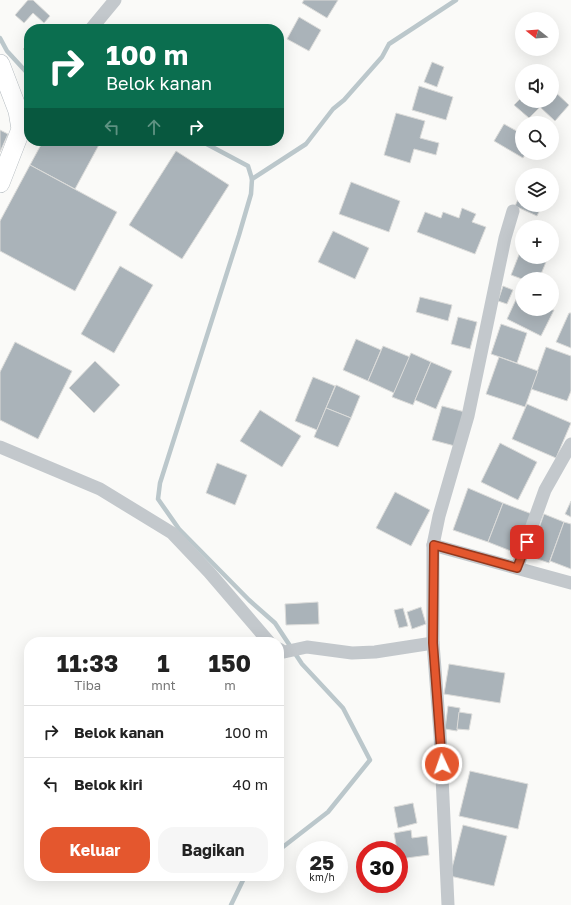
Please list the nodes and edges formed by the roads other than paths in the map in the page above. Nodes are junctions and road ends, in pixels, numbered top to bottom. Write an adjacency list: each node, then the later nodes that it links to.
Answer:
1 (115, 0): 2 (street)
2 (95, 24)
3 (0, 64): 4 (street)
4 (24, 122)
5 (24, 126): 6 (street)
6 (0, 183)
7 (513, 211): 10 (street)
8 (571, 444): 11 (street)
9 (0, 446): 13 (street)
10 (434, 545): 11 (street); 14 (street)
11 (517, 568): 12 (street)
12 (571, 583)
13 (266, 637)
14 (433, 643): 15 (street); 16 (street)
15 (284, 651)
16 (448, 905)

